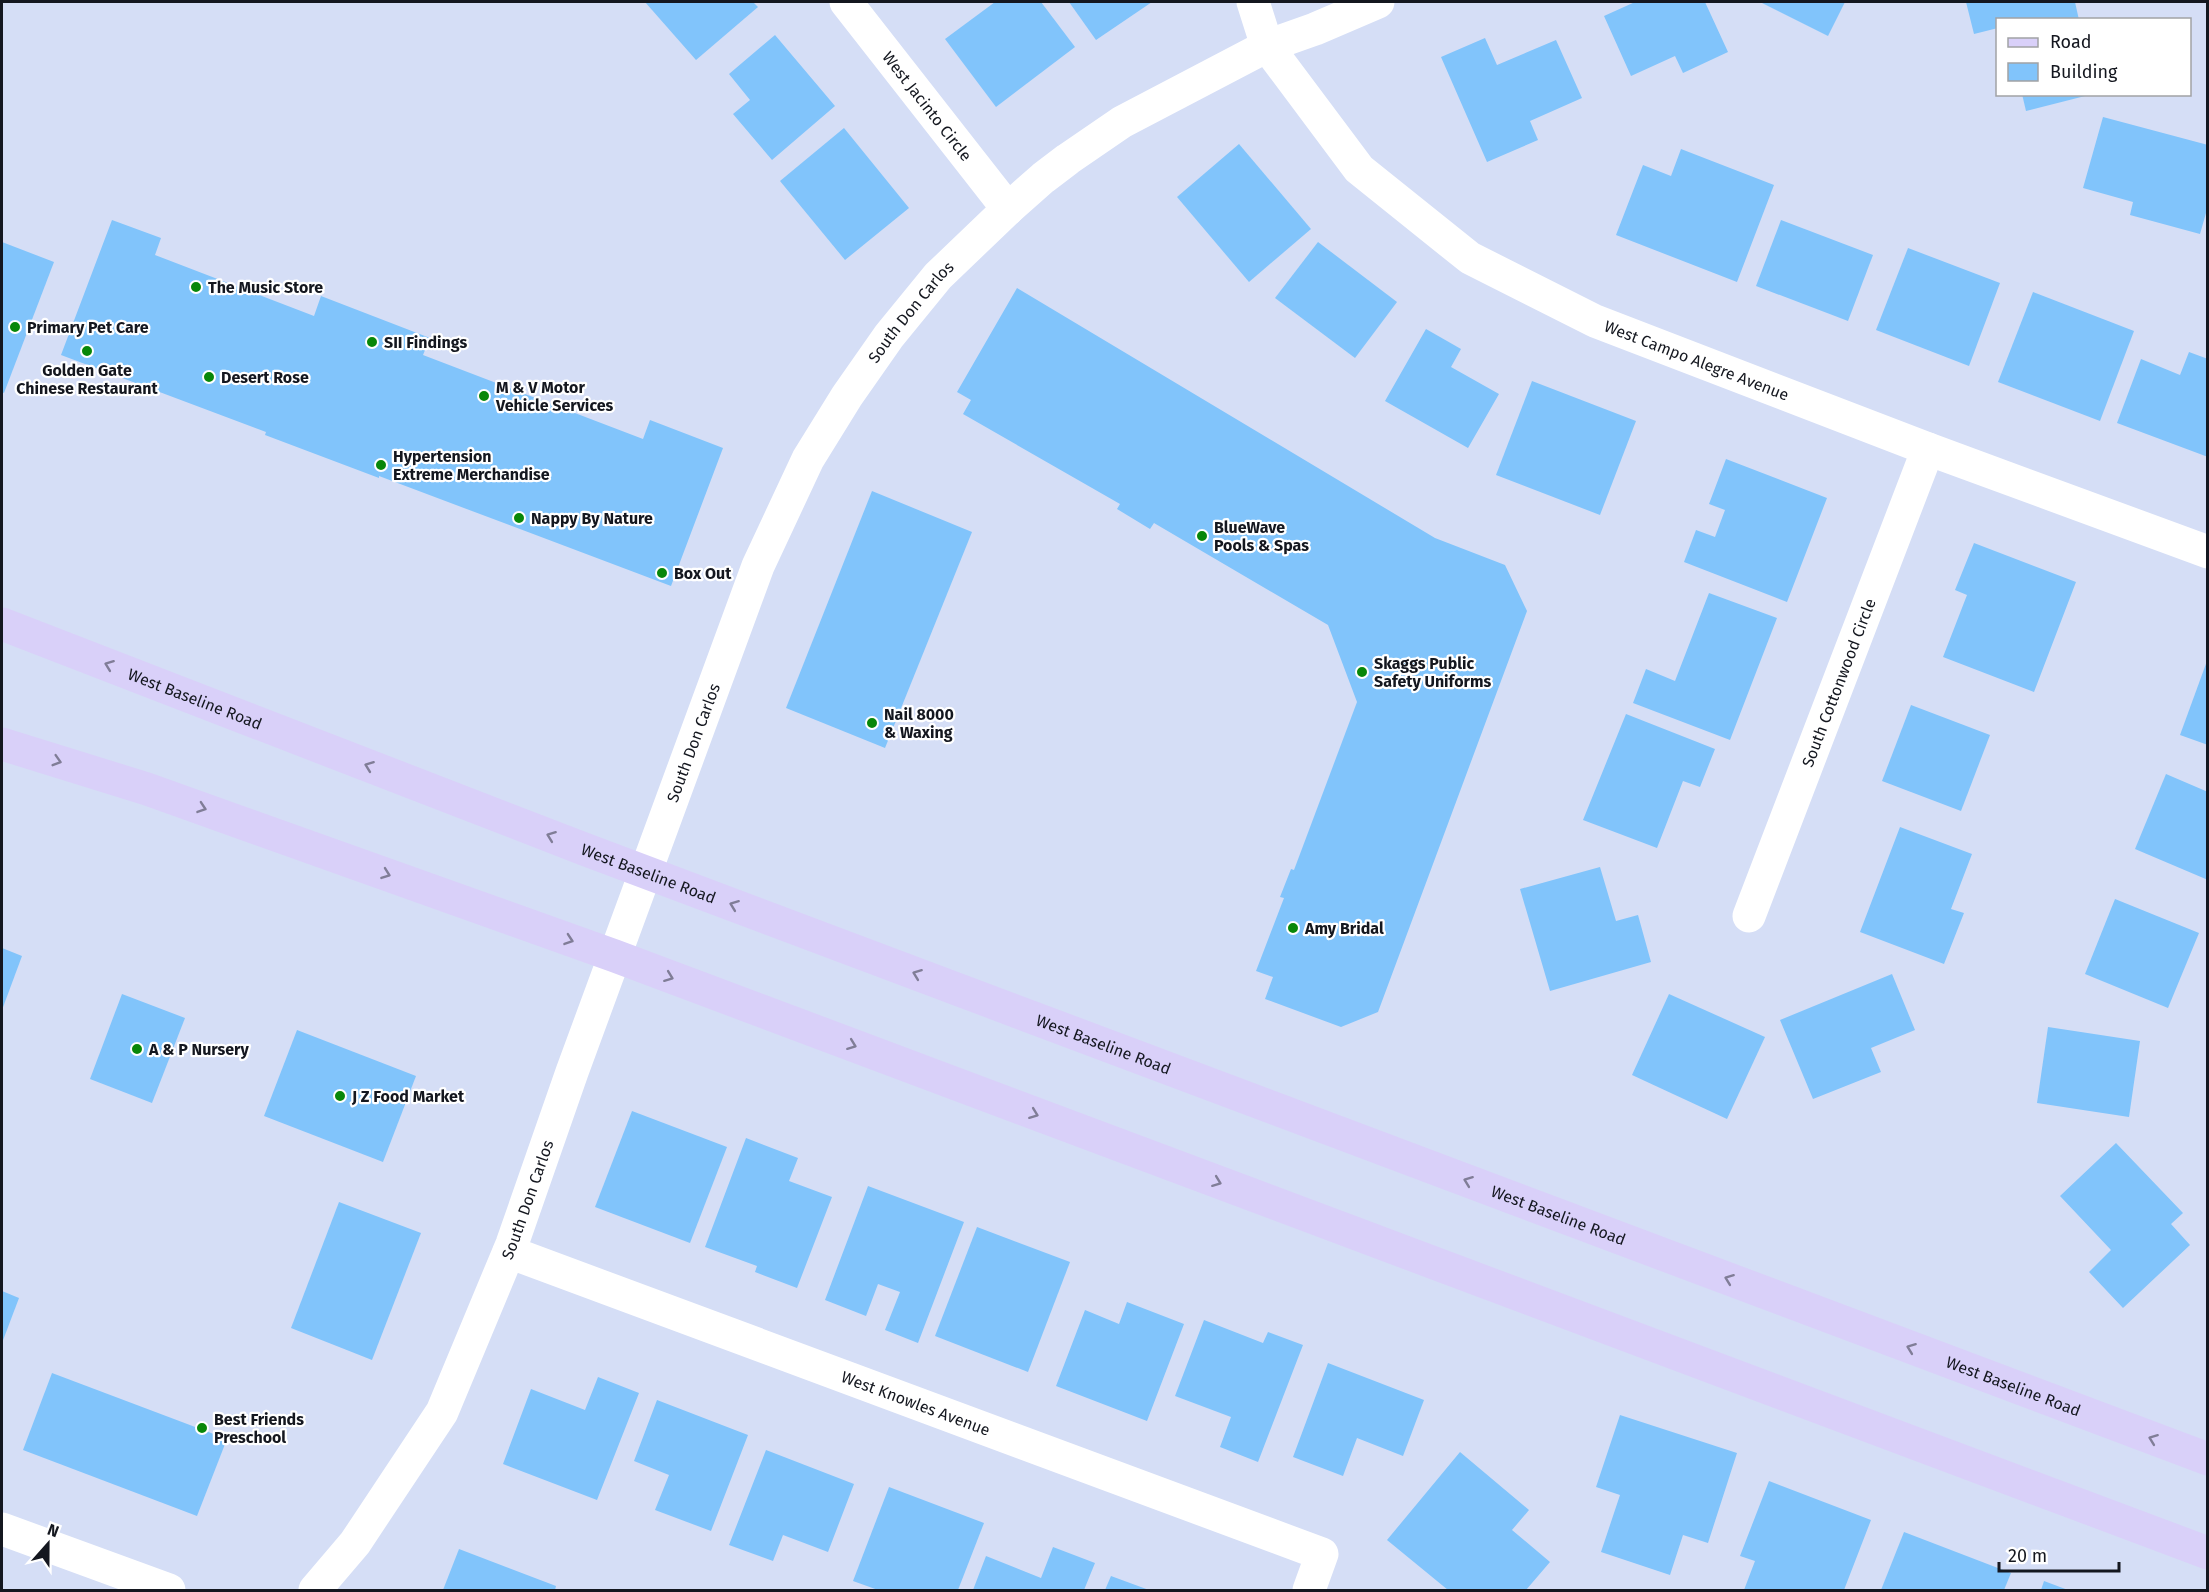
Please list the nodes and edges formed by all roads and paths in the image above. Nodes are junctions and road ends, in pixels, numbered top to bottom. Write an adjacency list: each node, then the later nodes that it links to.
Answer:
1 (846, 2): 5 (street, West Jacinto Circle)
2 (1252, 2): 4 (street, West Campo Alegre Avenue)
3 (1378, 2): 4 (street, South Don Carlos)
4 (1267, 46): 5 (street, South Don Carlos); 6 (street, West Campo Alegre Avenue)
5 (1008, 209): 10 (street, South Don Carlos)
6 (1928, 449): 7 (street, West Campo Alegre Avenue); 11 (street, South Cottonwood Circle)
7 (2208, 552)
8 (5, 623): 10 (main road, West Baseline Road, one-way to 8)
9 (2, 744): 12 (main road, one-way to 12)
10 (645, 871): 12 (street, South Don Carlos); 14 (main road, West Baseline Road, one-way to 10)
11 (1749, 916)
12 (615, 956): 13 (street, South Don Carlos); 16 (main road, one-way to 16)
13 (509, 1252): 18 (street, South Don Carlos); 19 (street, West Knowles Avenue)
14 (2208, 1459)
15 (2, 1529): 17 (street)
16 (2208, 1553)
17 (169, 1590)
18 (315, 1590)
19 (1309, 1590)

